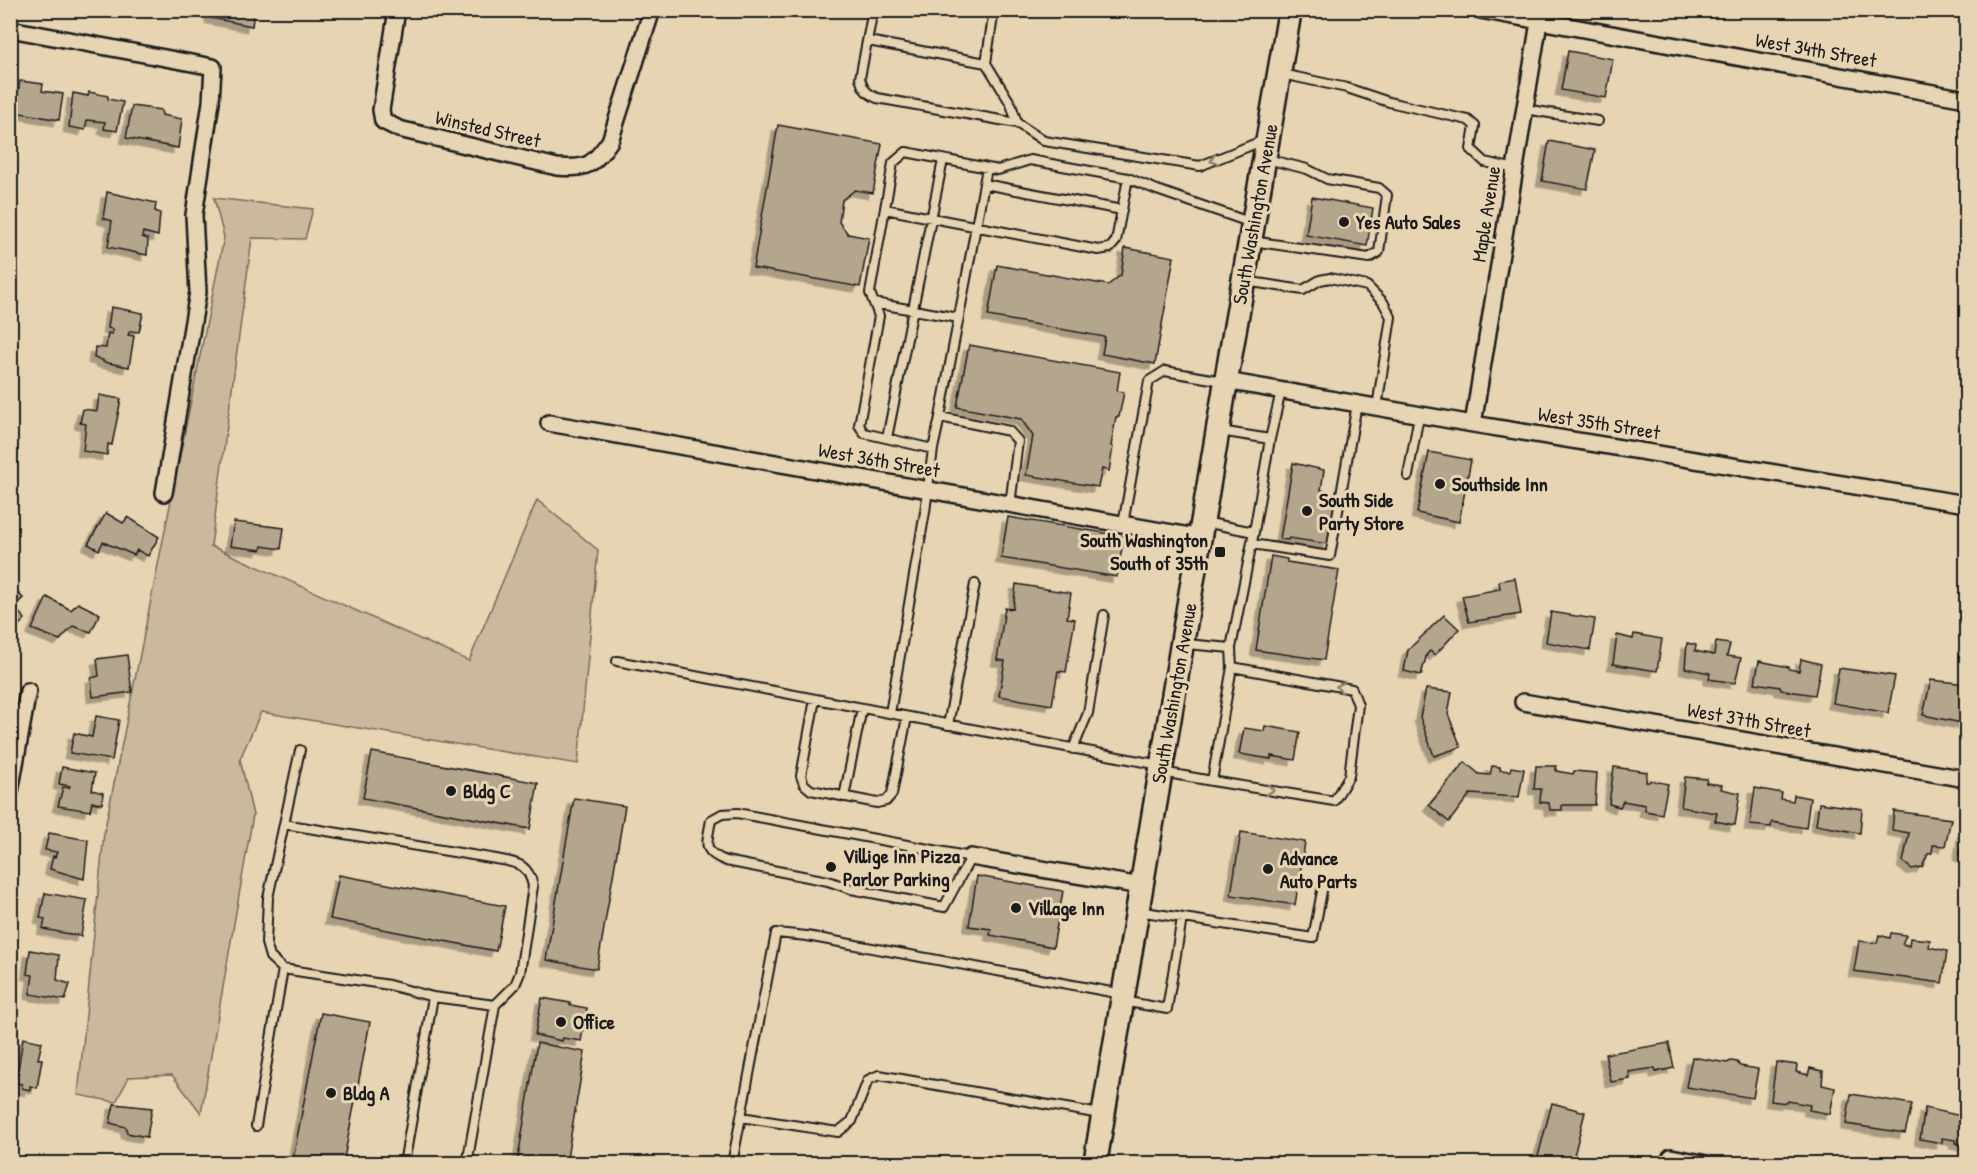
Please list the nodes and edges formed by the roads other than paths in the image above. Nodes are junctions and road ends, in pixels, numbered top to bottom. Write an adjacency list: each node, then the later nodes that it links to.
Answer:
1 (397, 10): 2 (street, Winsted Street)
2 (652, 10)
3 (873, 10): 10 (lane)
4 (982, 10): 7 (lane)
5 (1290, 10): 12 (main road, South Washington Avenue)
6 (1480, 10): 8 (street, West 34th Street)
7 (993, 12): 11 (lane)
8 (1540, 16): 13 (street, West 34th Street); 14 (street, Maple Avenue)
9 (10, 29): 46 (street)
10 (868, 41): 11 (lane); 16 (lane)
11 (986, 63): 16 (lane)
12 (1280, 73): 17 (main road, South Washington Avenue); 20 (lane)
13 (1966, 99)
14 (1525, 109): 15 (lane); 20 (street, Maple Avenue)
15 (1598, 121)
16 (1017, 123): 17 (lane, one-way to 16)
17 (1266, 148): 27 (main road, South Washington Avenue); 27 (lane)
18 (943, 159): 19 (lane); 23 (lane); 25 (lane)
19 (987, 168): 21 (lane); 22 (lane)
20 (1515, 169): 39 (street, Maple Avenue)
21 (1128, 178): 24 (lane); 27 (lane)
22 (984, 184): 24 (lane); 26 (lane)
23 (885, 209): 25 (lane); 29 (lane)
24 (1122, 210): 26 (lane)
25 (931, 218): 26 (lane); 30 (lane)
26 (976, 226): 31 (lane)
27 (1252, 232): 28 (main road, South Washington Avenue)
28 (1244, 281): 32 (main road, South Washington Avenue); 35 (lane)
29 (874, 303): 30 (lane); 41 (lane)
30 (913, 310): 31 (lane); 41 (lane)
31 (959, 318): 37 (lane)
32 (1226, 381): 33 (street, West 35th Street); 40 (main road, South Washington Avenue); 49 (lane)
33 (1281, 391): 34 (street, West 35th Street); 42 (lane)
34 (1357, 404): 35 (street, West 35th Street); 52 (lane)
35 (1377, 407): 36 (street, West 35th Street)
36 (1419, 414): 39 (street, West 35th Street); 44 (lane)
37 (940, 417): 43 (lane); 48 (lane)
38 (549, 423): 45 (street, West 36th Street)
39 (1473, 424): 47 (street, West 35th Street)
40 (1218, 430): 42 (lane); 50 (main road, South Washington Avenue)
41 (887, 438): 43 (lane)
42 (1270, 439): 51 (lane)
43 (933, 449): 45 (lane)
44 (1408, 476)
45 (927, 490): 48 (street, West 36th Street); 63 (lane)
46 (164, 493)
47 (1966, 504)
48 (1010, 505): 49 (street, West 36th Street)
49 (1123, 524): 50 (street, West 36th Street)
50 (1202, 530): 51 (lane); 55 (main road, South Washington Avenue)
51 (1254, 532): 52 (lane)
52 (1252, 544): 56 (lane)
53 (975, 584): 65 (lane)
54 (1104, 615): 66 (lane)
55 (1183, 644): 56 (lane); 68 (main road, South Washington Avenue)
56 (1231, 648): 58 (lane)
57 (617, 661): 60 (lane)
58 (1232, 667): 70 (lane); 70 (lane, one-way to 58)
59 (28, 691): 71 (street)
60 (815, 699): 62 (lane); 72 (lane)
61 (1523, 702): 69 (street, West 37th Street)
62 (862, 708): 63 (lane); 72 (lane)
63 (890, 713): 64 (lane)
64 (907, 717): 65 (lane); 72 (lane)
65 (948, 725): 66 (lane)
66 (1073, 749): 68 (lane)
67 (300, 750): 73 (lane)
68 (1161, 769): 70 (lane); 76 (main road, South Washington Avenue)
69 (1966, 779)
70 (1212, 781)
71 (10, 792)
72 (844, 797)
73 (284, 824): 79 (lane); 82 (lane)
74 (971, 857): 74 (lane); 76 (street)
75 (1324, 881): 78 (lane)
76 (1141, 886): 77 (main road, South Washington Avenue)
77 (1137, 911): 78 (lane); 81 (main road, South Washington Avenue)
78 (1182, 918): 81 (lane)
79 (283, 969): 80 (lane); 85 (lane)
80 (433, 997): 82 (lane); 87 (lane)
81 (1122, 998): 83 (main road, South Washington Avenue); 84 (lane)
82 (495, 1005): 88 (lane)
83 (1103, 1114): 84 (lane); 90 (main road, South Washington Avenue)
84 (741, 1117): 89 (lane)
85 (256, 1126)
86 (1671, 1157): 91 (street)
87 (404, 1164)
88 (467, 1164)
89 (732, 1164)
90 (1095, 1164)
91 (1707, 1164)

